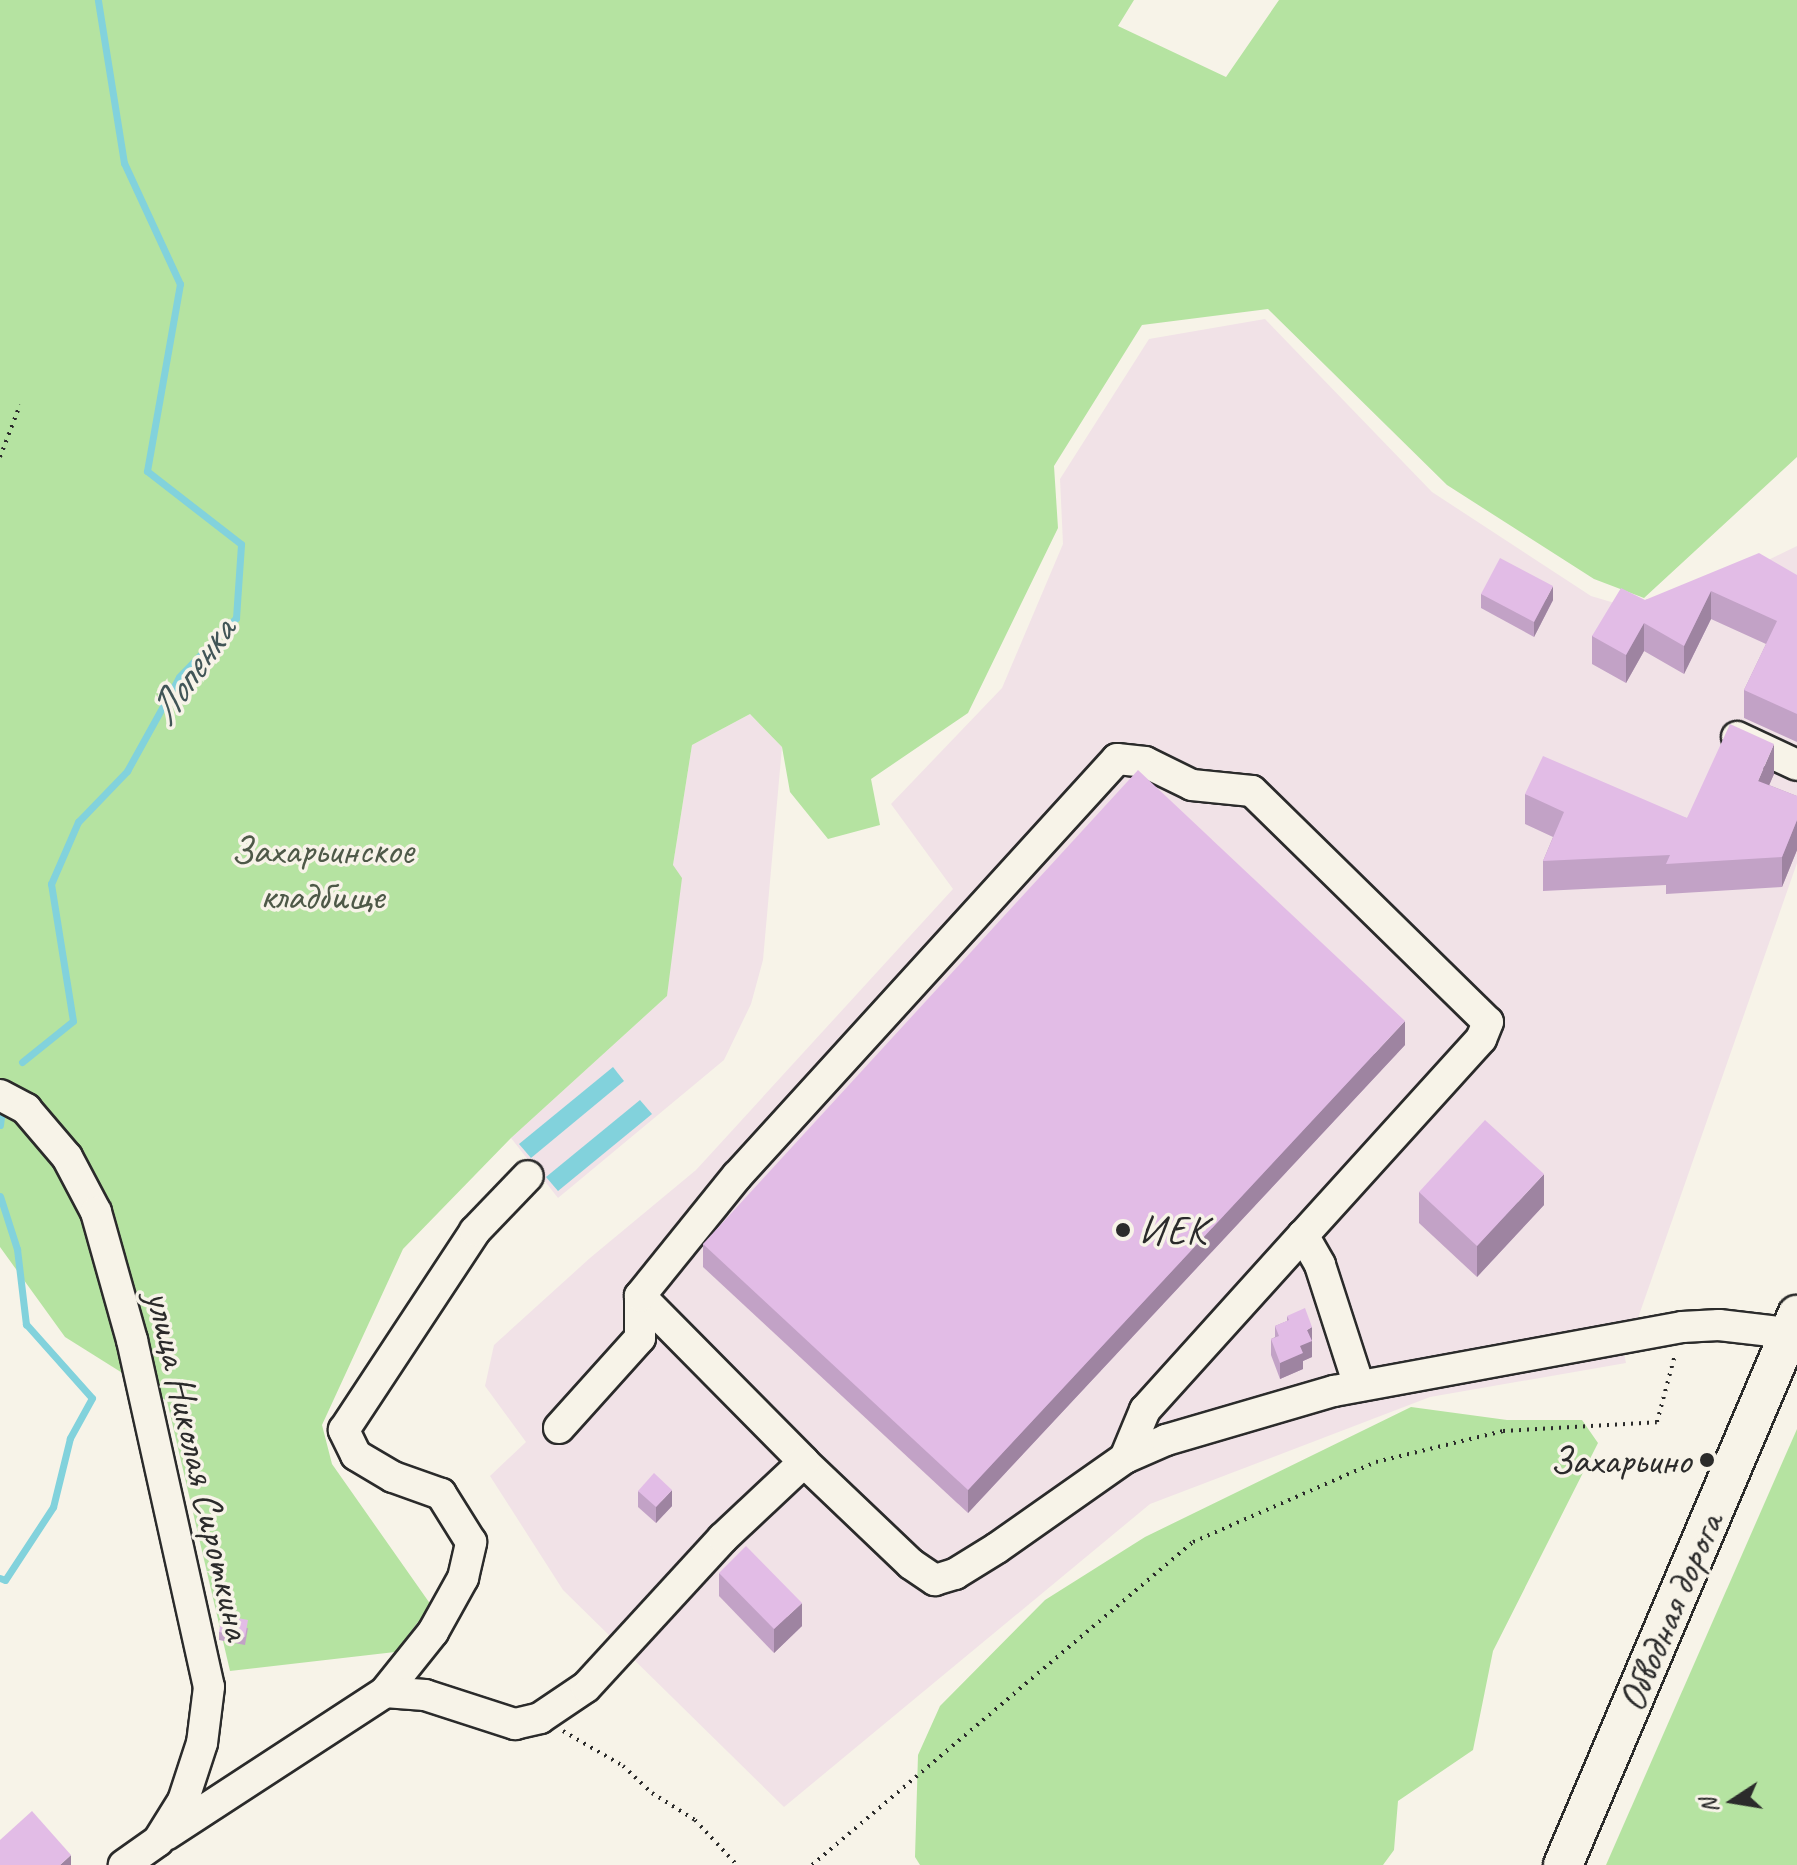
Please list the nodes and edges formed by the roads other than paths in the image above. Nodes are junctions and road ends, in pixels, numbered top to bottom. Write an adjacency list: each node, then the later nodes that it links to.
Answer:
1 (1726, 732): 2 (street)
2 (1797, 765)
3 (0, 1095): 13 (street, улица Николая Сироткина)
4 (528, 1176): 12 (street)
5 (1303, 1235): 6 (street); 8 (street); 10 (street)
6 (640, 1296): 9 (street); 11 (street)
7 (1794, 1328): 8 (street); 15 (main road, Обводная дорога)
8 (1359, 1386): 10 (street)
9 (559, 1428)
10 (1125, 1458): 11 (street)
11 (804, 1462): 12 (street)
12 (385, 1692): 13 (street)
13 (158, 1841): 14 (street, улица Николая Сироткина)
14 (124, 1865)
15 (1563, 1865)

